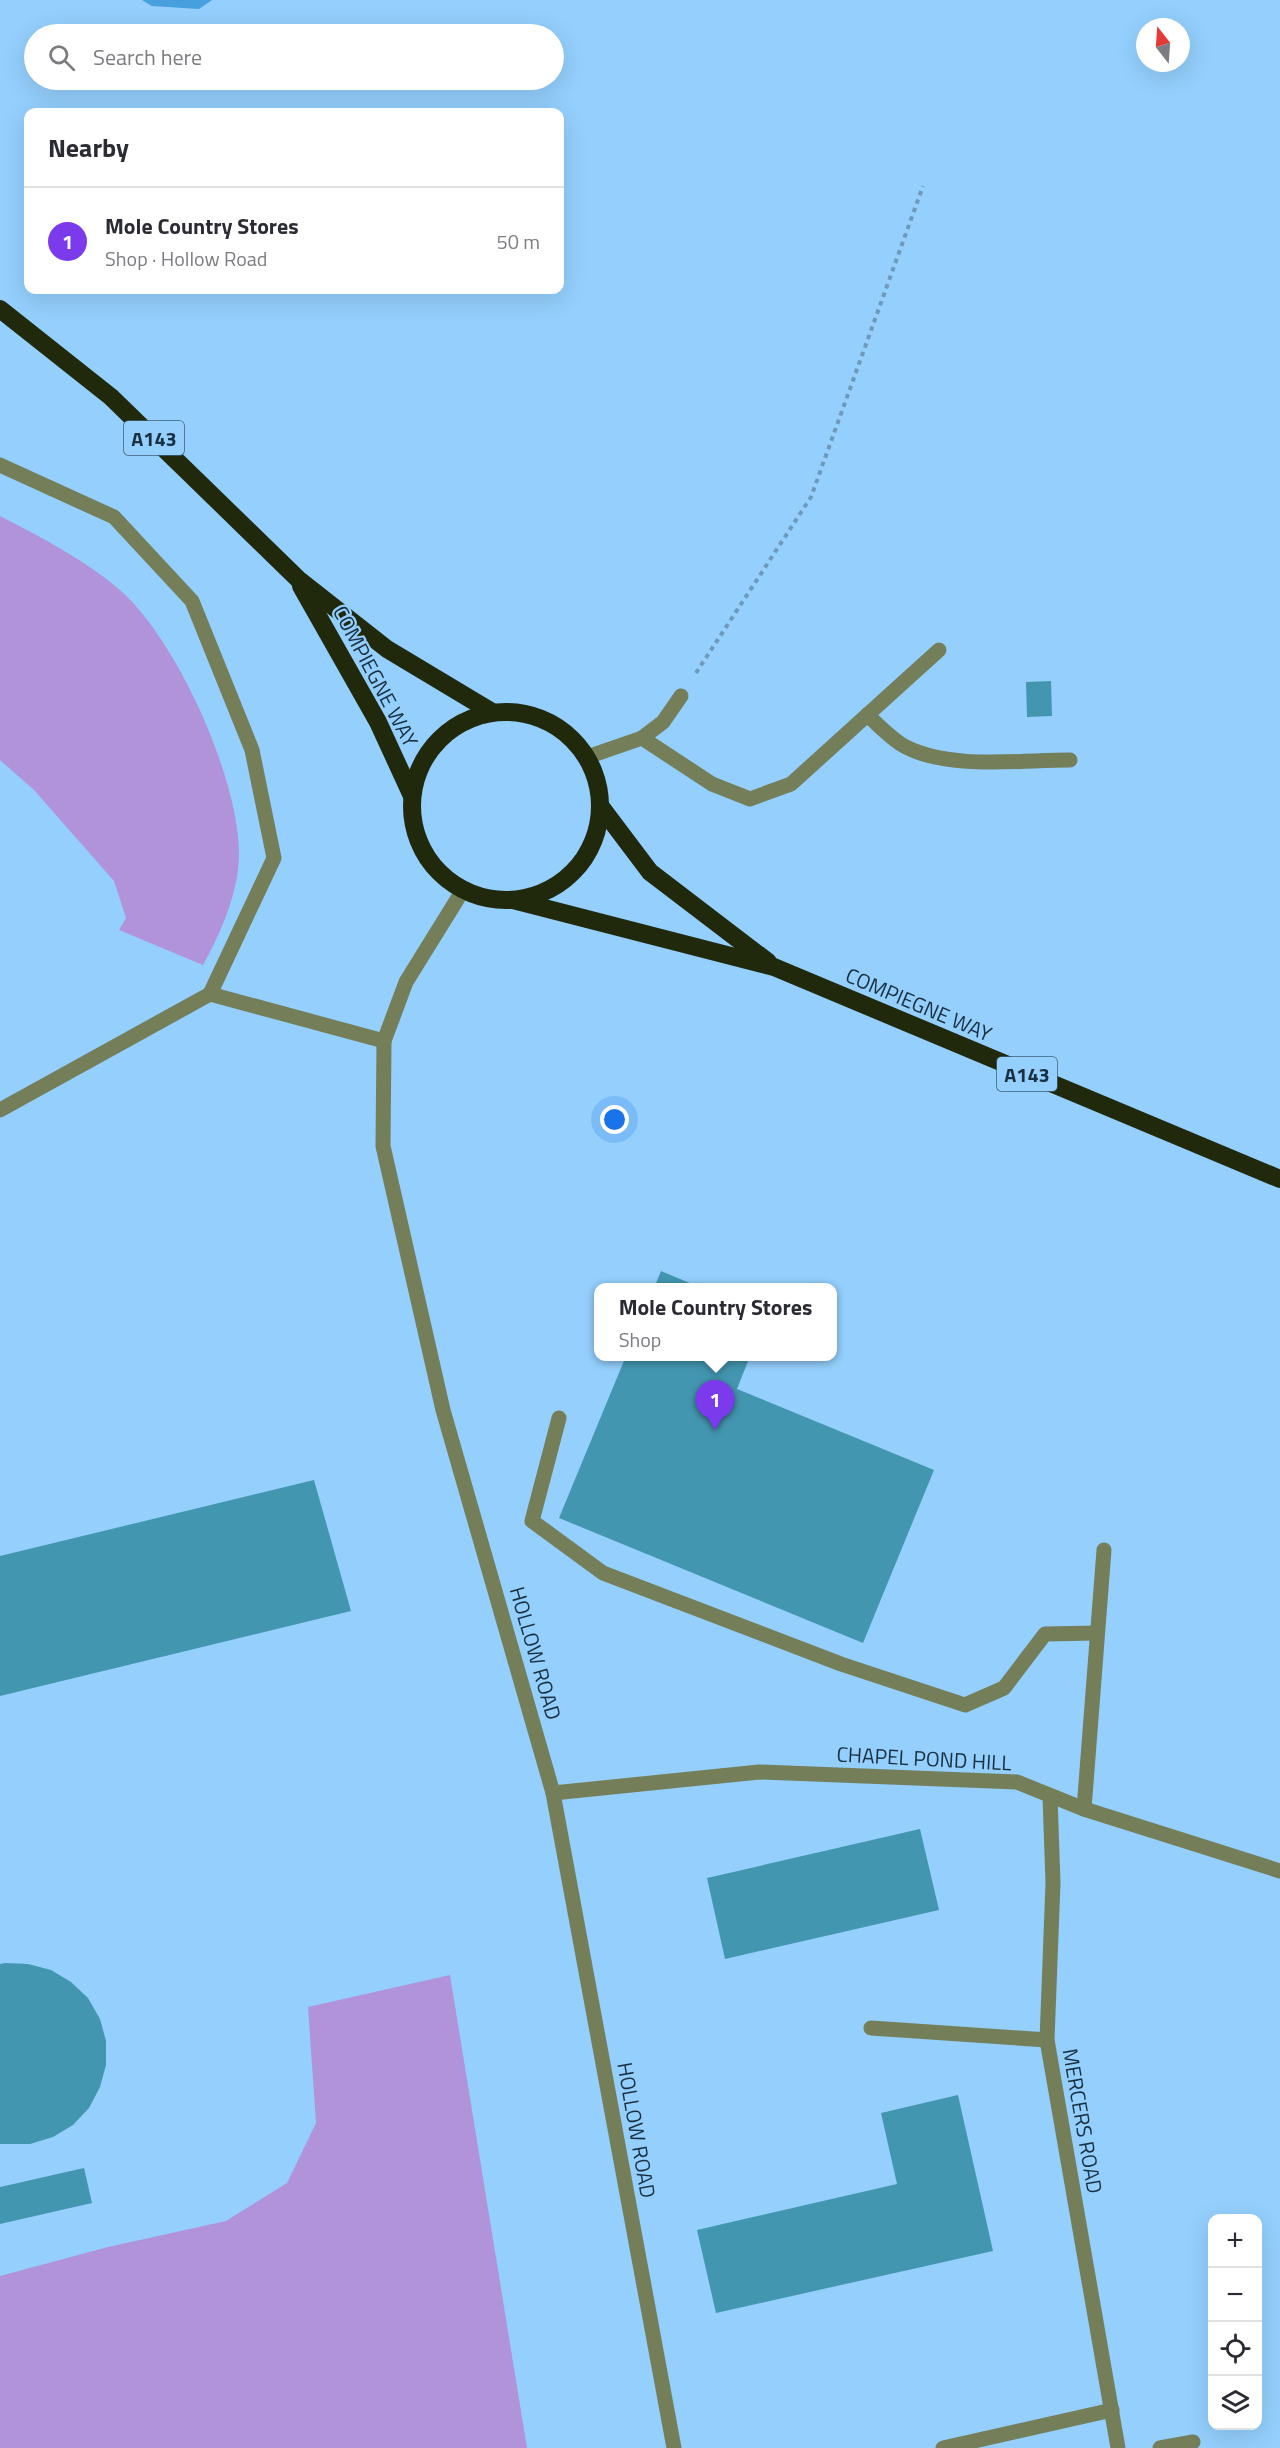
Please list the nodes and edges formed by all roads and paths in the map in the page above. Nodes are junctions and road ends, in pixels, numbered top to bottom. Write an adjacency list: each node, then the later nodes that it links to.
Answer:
1 (924, 186): 6 (path)
2 (0, 309): 4 (highway, COMPIEGNE WAY / A143)
3 (0, 465): 17 (street)
4 (297, 579): 7 (highway, COMPIEGNE WAY / A143); 12 (highway, COMPIEGNE WAY / A143)
5 (939, 650): 8 (street)
6 (681, 696): 9 (street)
7 (492, 712): 10 (highway); 12 (highway)
8 (867, 715): 9 (street); 11 (street)
9 (642, 738): 10 (street)
10 (587, 757): 13 (highway)
11 (1070, 760)
12 (412, 796): 14 (highway)
13 (601, 807): 15 (highway); 16 (highway, COMPIEGNE WAY / A143)
14 (463, 890): 15 (highway); 18 (street, HOLLOW ROAD)
15 (513, 900): 16 (highway, COMPIEGNE WAY / A143)
16 (774, 967): 20 (highway, COMPIEGNE WAY / A143)
17 (210, 994): 18 (street); 19 (street)
18 (384, 1041): 24 (street, HOLLOW ROAD)
19 (0, 1110)
20 (1280, 1179)
21 (559, 1418): 23 (street)
22 (1104, 1550): 23 (street)
23 (1097, 1633): 26 (street)
24 (553, 1793): 25 (street, CHAPEL POND HILL); 32 (street, HOLLOW ROAD)
25 (1050, 1797): 26 (street, CHAPEL POND HILL); 29 (street, MERCERS ROAD)
26 (1083, 1809): 27 (street, CHAPEL POND HILL)
27 (1280, 1871)
28 (872, 2028): 29 (street)
29 (1047, 2040): 30 (street, MERCERS ROAD)
30 (1112, 2410): 33 (street); 34 (street, MERCERS ROAD)
31 (1193, 2442): 35 (street)
32 (674, 2448)
33 (943, 2448)
34 (1118, 2448)
35 (1160, 2448)

